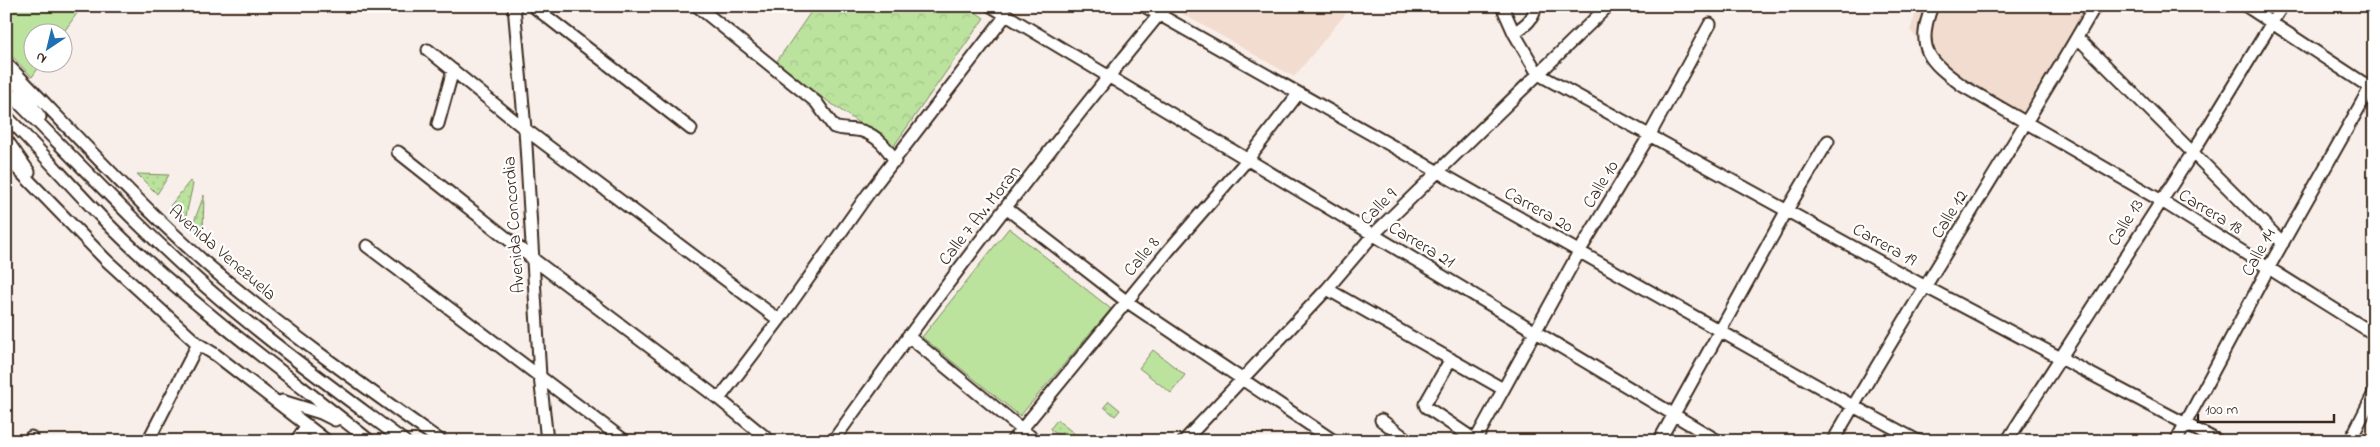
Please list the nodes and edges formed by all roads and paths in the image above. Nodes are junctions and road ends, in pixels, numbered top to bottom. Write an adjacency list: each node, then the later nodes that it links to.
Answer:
1 (514, 6): 31 (street, Avenida Concordia)
2 (533, 6): 32 (street)
3 (697, 6): 41 (street)
4 (992, 6): 14 (street, Carrera 21)
5 (1144, 6): 13 (street, Carrera 20)
6 (1502, 6): 17 (street)
7 (1535, 6): 17 (street)
8 (1608, 6): 23 (street, Calle 9)
9 (1932, 6): 29 (street, Carrera 18)
10 (2095, 6): 18 (street, Calle 12)
11 (2246, 6): 15 (street)
12 (2282, 6): 15 (street, Calle 13)
13 (1162, 11): 24 (street, Calle 7 Av. Moran); 27 (street, Carrera 20)
14 (1006, 15): 24 (street, Carrera 21); 41 (street)
15 (2273, 22): 25 (street); 38 (street, Calle 13)
16 (1710, 24): 33 (street, Calle 10)
17 (1514, 33): 23 (street)
18 (2077, 37): 29 (street, Calle 12); 38 (street)
19 (428, 50): 22 (street)
20 (6, 63): 85 (street, Avenida Venezuela)
21 (6, 68): 36 (street)
22 (453, 70): 30 (street); 31 (street)
23 (1538, 74): 33 (street, Carrera 19); 42 (street, Calle 9)
24 (1109, 77): 40 (street, Carrera 21); 45 (street, Calle 7 Av. Moran)
25 (2372, 86): 48 (street, Calle 14)
26 (6, 90): 36 (street, Avenida Venezuela)
27 (1298, 94): 40 (street, Calle 8); 42 (street, Carrera 20)
28 (6, 116): 77 (street)
29 (2026, 122): 44 (street, Carrera 18); 53 (street, Calle 12)
30 (438, 124)
31 (525, 128): 51 (street, Avenida Concordia); 56 (street)
32 (691, 129)
33 (1649, 136): 46 (street, Carrera 19); 50 (street, Calle 10)
34 (6, 138): 43 (street)
35 (1828, 141): 46 (street)
36 (58, 143): 74 (street, Avenida Venezuela)
37 (398, 152): 51 (street)
38 (2193, 152): 44 (street, Calle 13); 48 (street)
39 (6, 157): 43 (street)
40 (1248, 158): 47 (street, Carrera 21); 55 (street, Calle 8)
41 (895, 161): 56 (street)
42 (1436, 172): 47 (street, Calle 9); 50 (street, Carrera 20)
43 (42, 191): 61 (street)
44 (2160, 200): 52 (street, Carrera 18); 62 (street, Calle 13)
45 (1006, 208): 55 (street); 60 (street, Calle 7 Av. Moran)
46 (1787, 210): 53 (street, Carrera 19); 57 (street)
47 (1373, 235): 54 (street, Calle 9); 58 (street, Carrera 21)
48 (2283, 243): 52 (street, Calle 14)
49 (367, 246): 64 (street)
50 (1579, 252): 57 (street, Carrera 20); 58 (street, Calle 10)
51 (533, 259): 64 (street, Avenida Concordia); 69 (street)
52 (2269, 267): 59 (street, Carrera 18); 73 (street, Calle 14)
53 (1924, 286): 62 (street, Carrera 19); 70 (street, Calle 12)
54 (1327, 289): 63 (street); 65 (street, Calle 9)
55 (1126, 301): 65 (street); 76 (street, Calle 8)
56 (779, 320): 69 (street)
57 (1721, 331): 70 (street, Carrera 20); 71 (street)
58 (1535, 333): 66 (street, Calle 10); 71 (street, Carrera 21)
59 (2374, 334)
60 (908, 336): 76 (street); 89 (street, Calle 7 Av. Moran)
61 (198, 344): 67 (street); 79 (street)
62 (2060, 356): 73 (street, Carrera 19); 99 (street, Calle 13)
63 (1452, 359): 66 (street); 78 (street)
64 (540, 376): 86 (street, Avenida Concordia); 87 (street)
65 (1243, 379): 92 (street, Calle 9); 93 (street)
66 (1503, 389): 78 (street, Calle 10)
67 (265, 393): 75 (street); 77 (street)
68 (2374, 393): 102 (street)
69 (719, 399): 88 (street)
70 (1853, 406): 97 (street, Calle 12); 98 (street, Carrera 20)
71 (1673, 415): 95 (street); 96 (street, Carrera 21)
72 (1381, 420): 94 (street)
73 (2186, 423): 100 (street, Calle 14); 101 (street, Carrera 19)
74 (382, 424): 83 (street, Avenida Venezuela); 84 (street)
75 (307, 425): 80 (street); 81 (street)
76 (1022, 430): 90 (street, Calle 8); 91 (street)
77 (358, 431): 82 (street)
78 (1475, 440)
79 (148, 441)
80 (296, 441)
81 (327, 441)
82 (370, 441)
83 (404, 441)
84 (416, 441)
85 (441, 441)
86 (547, 441)
87 (625, 441)
88 (770, 441)
89 (833, 441)
90 (1012, 441)
91 (1036, 441)
92 (1184, 441)
93 (1334, 441)
94 (1409, 441)
95 (1659, 441)
96 (1718, 441)
97 (1833, 441)
98 (1918, 441)
99 (2007, 441)
100 (2176, 441)
101 (2218, 441)
102 (2350, 441)

